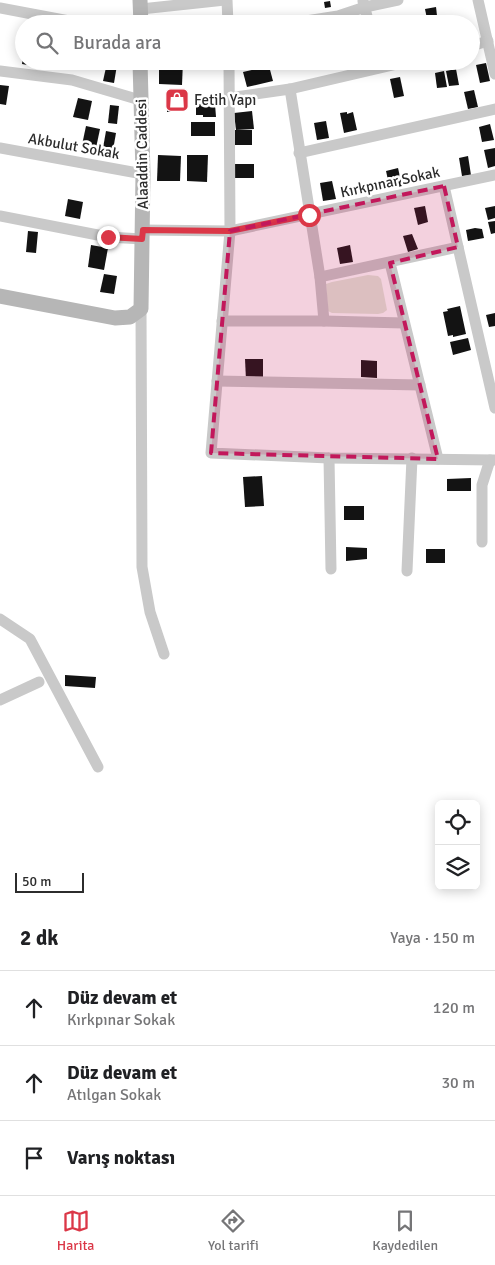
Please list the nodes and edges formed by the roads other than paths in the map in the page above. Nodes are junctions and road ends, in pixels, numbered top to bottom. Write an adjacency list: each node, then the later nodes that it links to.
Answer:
1 (226, 0): 6 (street); 8 (street)
2 (398, 0): 4 (street)
3 (478, 0): 10 (street)
4 (364, 4): 9 (street)
5 (0, 8): 7 (street)
6 (141, 11)
7 (37, 15)
8 (227, 15)
9 (340, 15)
10 (488, 41): 11 (street); 16 (street)
11 (480, 43)
12 (140, 70): 19 (street, Alaaddin Caddesi)
13 (228, 70): 18 (street)
14 (360, 70): 17 (street)
15 (0, 71): 19 (street)
16 (495, 74)
17 (290, 89): 18 (street); 22 (street)
18 (229, 98): 28 (street)
19 (140, 100): 23 (street, Alaaddin Caddesi)
20 (495, 109): 22 (street)
21 (0, 148): 23 (street, Akbulut Sokak)
22 (299, 153): 26 (street)
23 (143, 174): 29 (street, Alaaddin Caddesi)
24 (495, 176): 25 (street, Kırkpınar Sokak)
25 (444, 186): 26 (street, Kırkpınar Sokak); 30 (street)
26 (309, 215): 28 (street, Kırkpınar Sokak); 32 (street)
27 (0, 216): 29 (street, Kırkpınar Sokak)
28 (230, 231): 29 (street, Kırkpınar Sokak); 35 (street)
29 (143, 234): 34 (street, Alaaddin Caddesi)
30 (458, 247): 31 (street); 40 (street)
31 (390, 263): 32 (street); 37 (street)
32 (320, 277): 36 (street)
33 (0, 296): 34 (street)
34 (141, 309): 49 (street)
35 (222, 321): 36 (street); 38 (street)
36 (324, 321): 37 (street)
37 (404, 323): 39 (street)
38 (217, 381): 39 (street); 41 (street)
39 (420, 385): 43 (street)
40 (495, 408)
41 (329, 458): 42 (street); 46 (street)
42 (412, 458): 43 (street); 47 (street)
43 (438, 459): 44 (street)
44 (492, 460): 45 (street)
45 (482, 542)
46 (331, 570)
47 (407, 571)
48 (0, 619): 52 (street)
49 (164, 654)
50 (38, 682): 51 (street)
51 (0, 700)
52 (98, 767)

